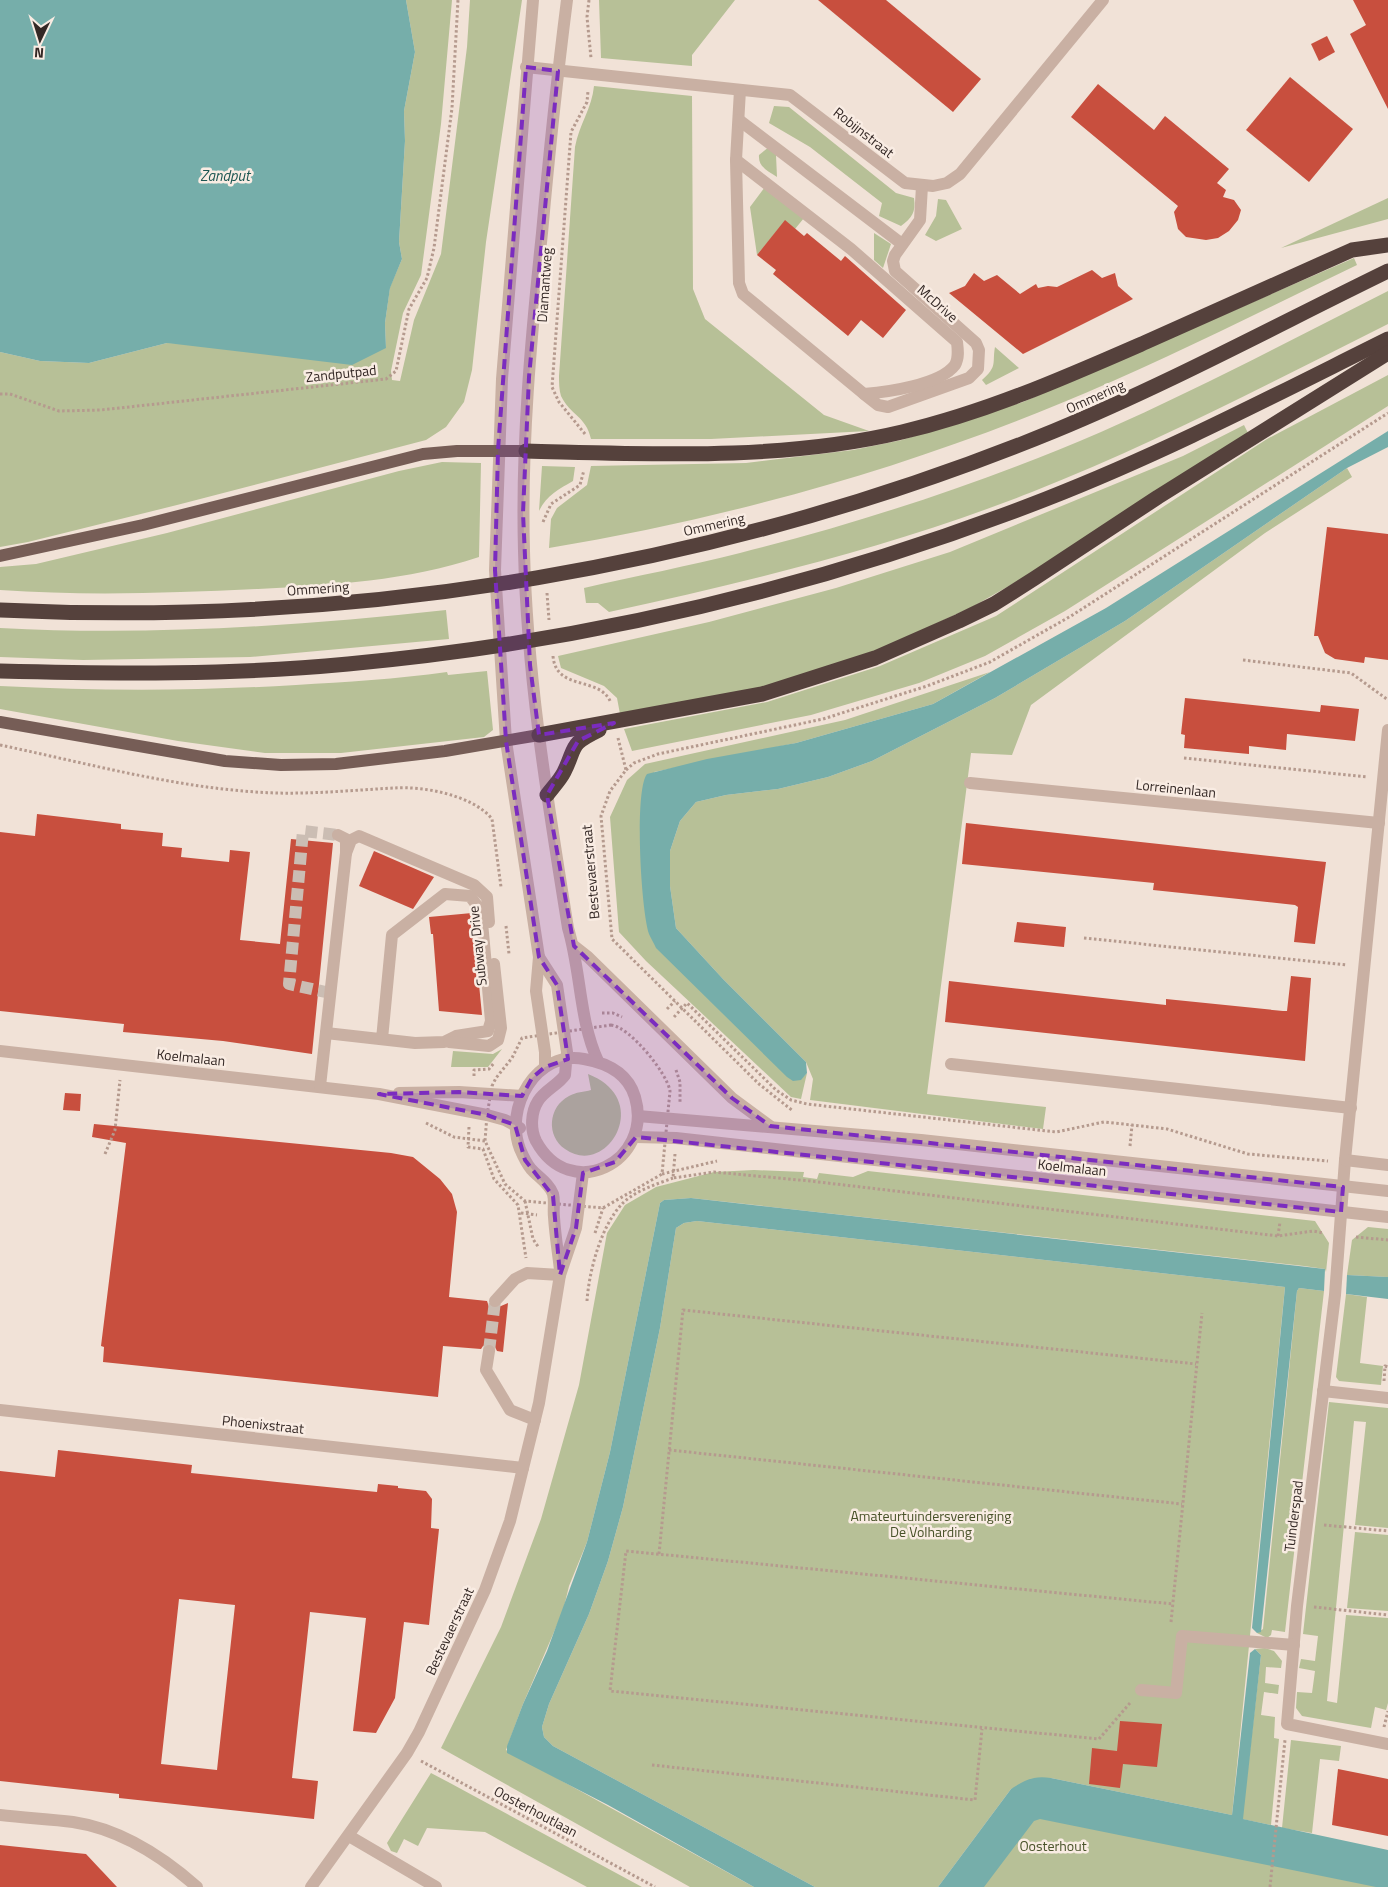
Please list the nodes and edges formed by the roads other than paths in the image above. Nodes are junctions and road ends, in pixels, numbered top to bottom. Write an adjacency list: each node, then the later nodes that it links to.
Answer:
1 (533, 0): 4 (street)
2 (567, 0): 5 (street, Diamantweg)
3 (1103, 0): 9 (street, Robijnstraat)
4 (526, 67): 5 (street, Robijnstraat); 16 (street)
5 (558, 71): 6 (street, Robijnstraat); 17 (street, Diamantweg)
6 (740, 90): 7 (street); 9 (street, Robijnstraat)
7 (739, 120): 8 (street); 10 (street)
8 (736, 160): 15 (street); 15 (street, McDrive)
9 (922, 186): 10 (street)
10 (902, 244): 15 (street)
11 (1388, 245): 17 (highway)
12 (1388, 270): 20 (highway, Ommering)
13 (1388, 338): 21 (highway)
14 (1388, 353): 23 (highway)
15 (864, 394)
16 (498, 450): 17 (main road); 19 (main road); 26 (street)
17 (526, 451): 18 (street, Diamantweg)
18 (524, 553): 25 (street, Bestevaerstraat)
19 (0, 556)
20 (0, 610)
21 (0, 671)
22 (0, 722): 26 (main road)
23 (614, 723): 25 (highway); 28 (highway)
24 (1388, 730): 29 (street)
25 (539, 735): 26 (main road); 28 (street, Bestevaerstraat)
26 (506, 741): 33 (street)
27 (970, 783): 29 (street, Lorreinenlaan)
28 (547, 795): 32 (street, Bestevaerstraat)
29 (1379, 823): 45 (street)
30 (338, 835): 31 (street)
31 (346, 852): 34 (street); 36 (street, Subway Drive)
32 (574, 946): 39 (street, Bestevaerstraat); 48 (street)
33 (539, 957): 38 (street); 41 (street)
34 (326, 1033): 35 (street); 42 (street)
35 (382, 1039): 36 (street); 36 (street)
36 (444, 1042)
37 (0, 1051): 42 (street, Koelmalaan)
38 (567, 1059): 39 (street); 41 (street); 49 (street)
39 (598, 1061): 46 (street)
40 (951, 1064): 45 (street)
41 (545, 1067): 44 (street)
42 (320, 1086): 43 (street, Koelmalaan)
43 (379, 1094): 44 (street, Koelmalaan); 47 (street, Koelmalaan)
44 (522, 1096): 47 (street)
45 (1351, 1108): 51 (street)
46 (638, 1116): 48 (street, Koelmalaan); 50 (street)
47 (515, 1125): 49 (street, Koelmalaan); 58 (street)
48 (770, 1126): 54 (street, Koelmalaan)
49 (533, 1135): 53 (street)
50 (636, 1136): 53 (street); 56 (street, Koelmalaan)
51 (1345, 1160): 52 (street); 54 (street)
52 (1388, 1165)
53 (583, 1173): 58 (street, Bestevaerstraat)
54 (1343, 1187): 55 (street, Koelmalaan); 56 (street)
55 (1388, 1191)
56 (1341, 1212): 57 (street, Koelmalaan); 61 (street, Tuinderspad)
57 (1388, 1217)
58 (560, 1274): 59 (street); 64 (street, Bestevaerstraat)
59 (495, 1301)
60 (489, 1351): 64 (street)
61 (1323, 1392): 62 (street); 66 (street, Tuinderspad)
62 (1388, 1398)
63 (0, 1410): 65 (street, Phoenixstraat)
64 (535, 1420): 65 (street, Bestevaerstraat)
65 (523, 1468): 70 (street, Bestevaerstraat)
66 (1294, 1645): 67 (street); 68 (street, Tuinderspad)
67 (1141, 1690)
68 (1388, 1744)
69 (0, 1815): 71 (street)
70 (349, 1836): 72 (street, Bestevaerstraat); 73 (street)
71 (197, 1887)
72 (311, 1887)
73 (436, 1887)

